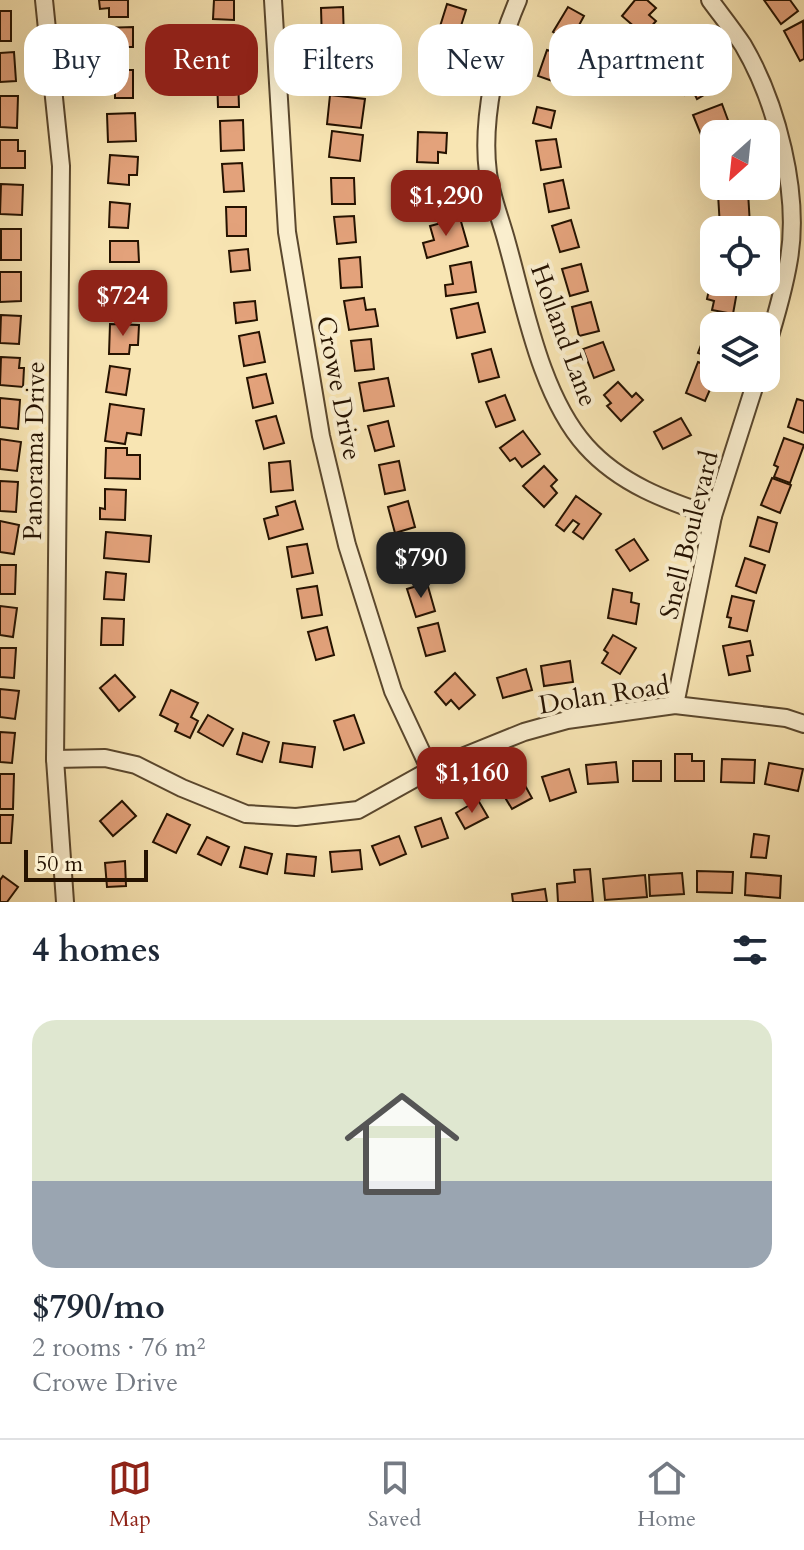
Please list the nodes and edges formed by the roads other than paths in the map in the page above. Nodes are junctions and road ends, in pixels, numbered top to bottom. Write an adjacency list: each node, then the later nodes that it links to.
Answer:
1 (44, 0): 10 (street, Panorama Drive)
2 (273, 0): 11 (street, Crowe Drive)
3 (518, 0): 7 (street, Holland Lane)
4 (710, 0): 5 (street)
5 (776, 312)
6 (753, 392): 7 (street, Snell Boulevard)
7 (713, 516): 8 (street, Snell Boulevard)
8 (675, 705): 9 (street, Dolan Road); 11 (street, Dolan Road)
9 (804, 724)
10 (55, 759): 11 (street, Dolan Road); 12 (street, Panorama Drive)
11 (430, 770)
12 (65, 902)

